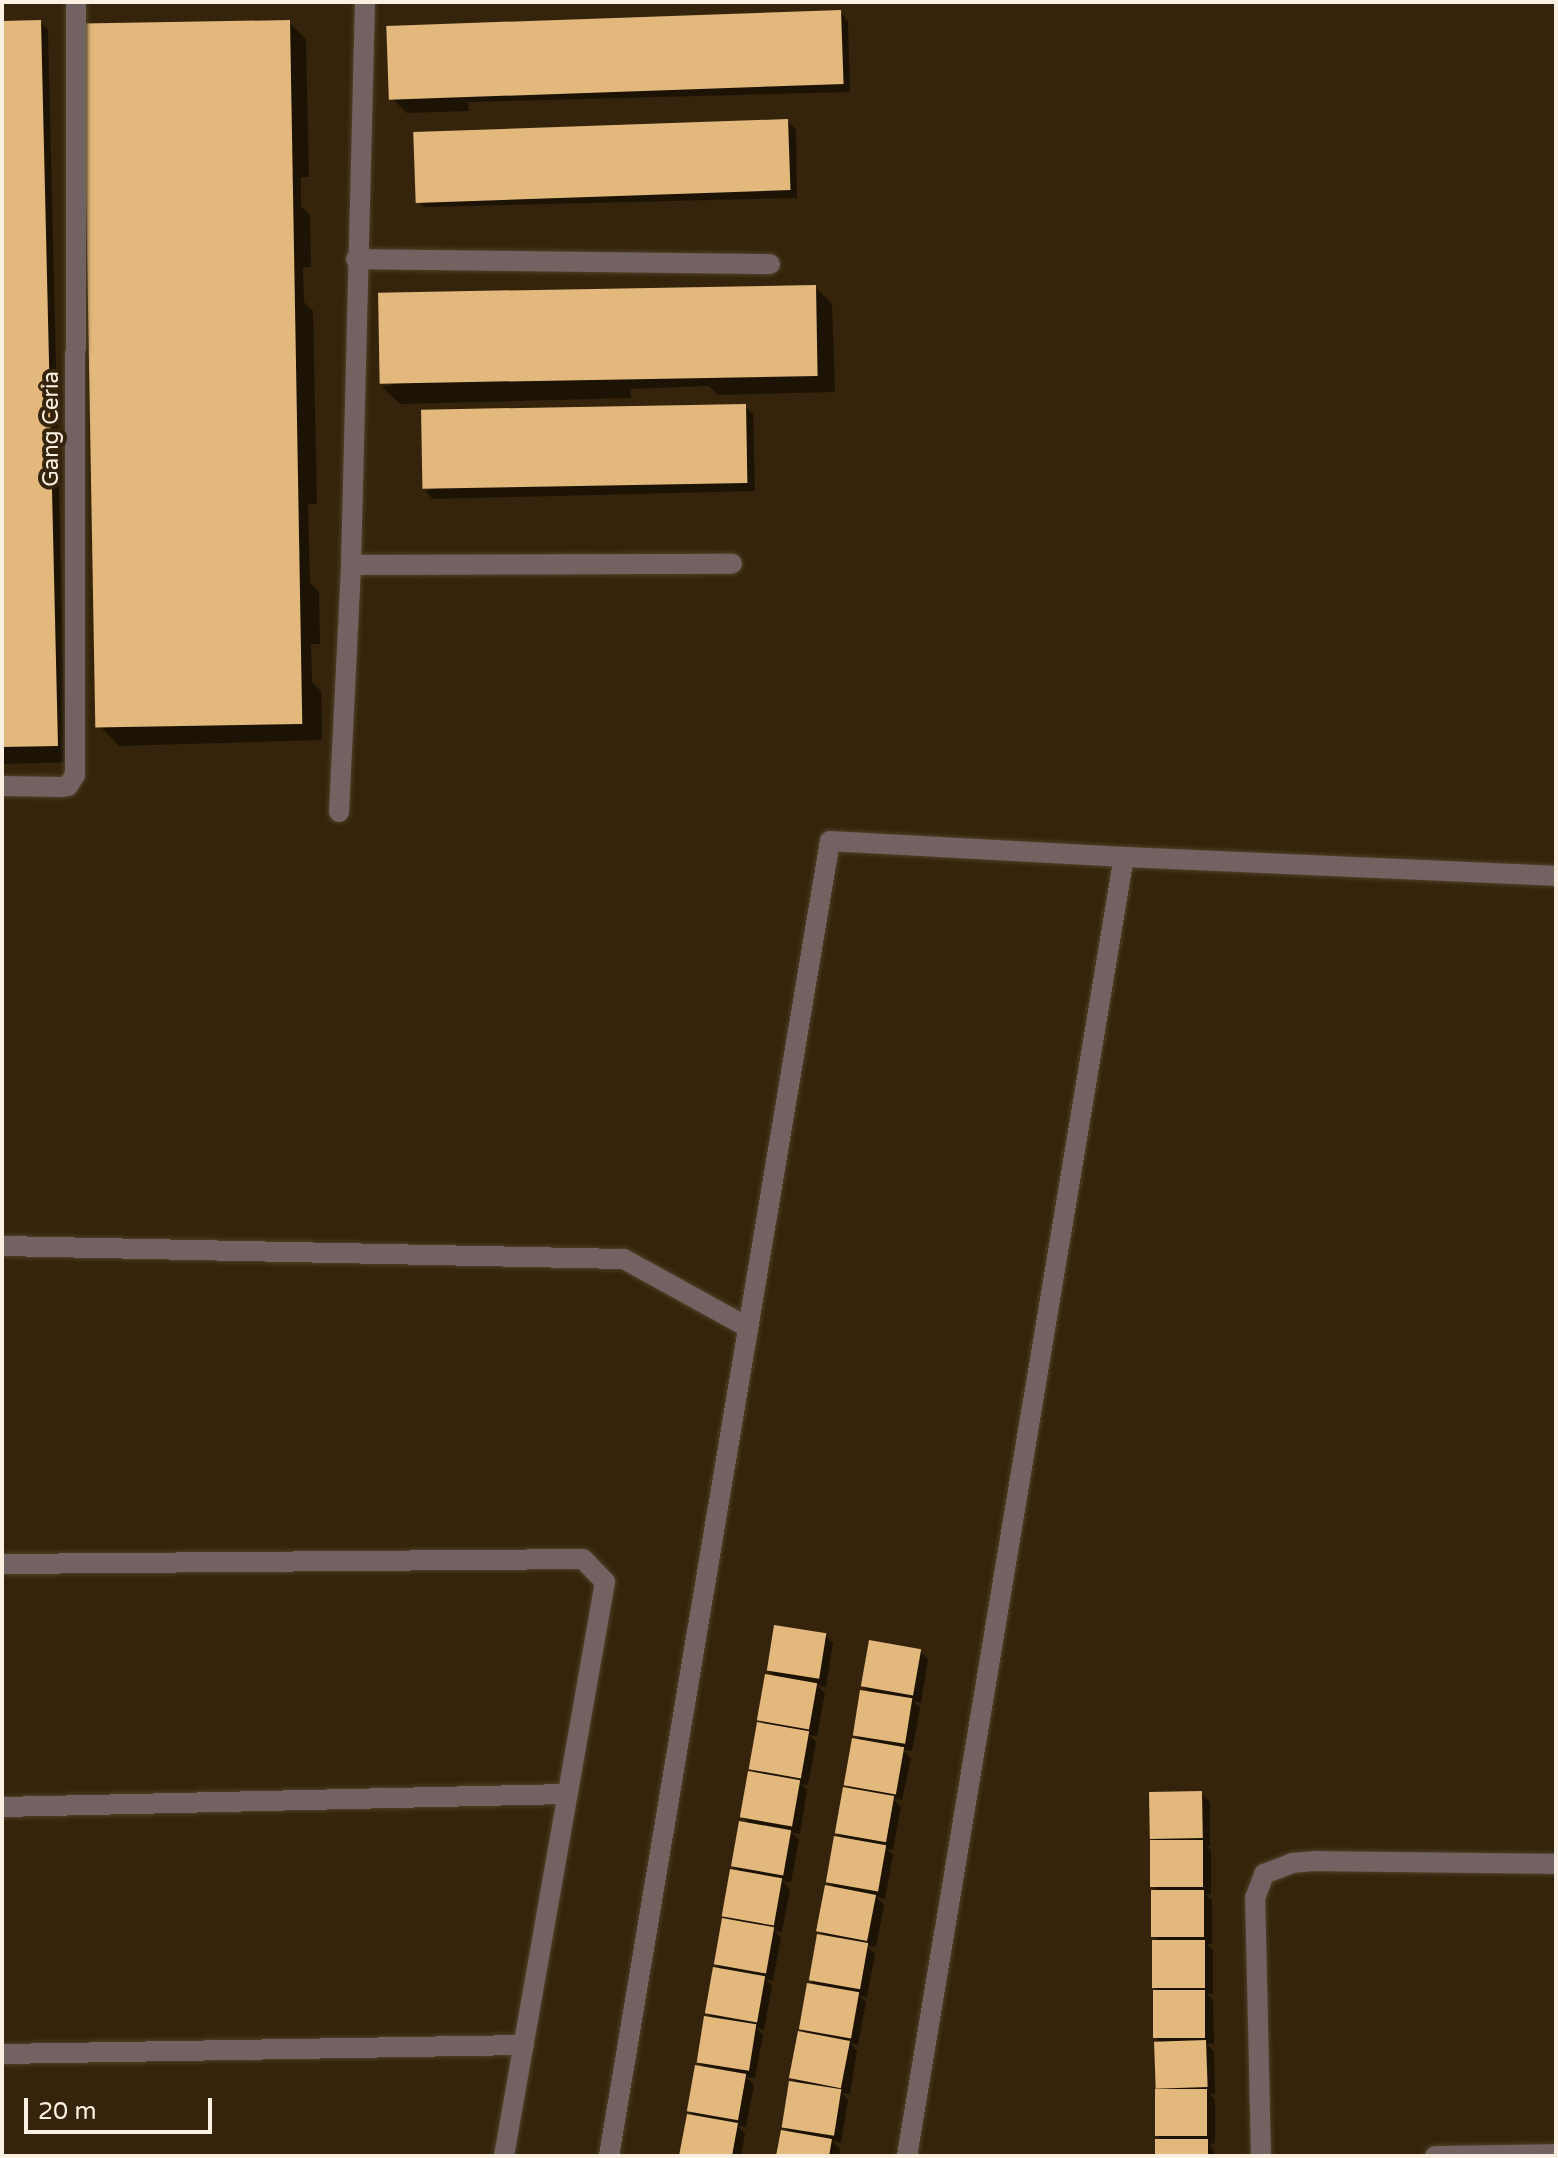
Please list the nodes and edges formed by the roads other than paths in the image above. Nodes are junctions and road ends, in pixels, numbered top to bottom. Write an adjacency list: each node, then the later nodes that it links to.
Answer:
1 (76, 2): 7 (street, Gang Ceria)
2 (365, 2): 3 (street)
3 (356, 259): 4 (street); 6 (street)
4 (770, 264)
5 (732, 564): 6 (street)
6 (351, 565): 8 (street)
7 (2, 786)
8 (339, 812)
9 (1124, 857): 10 (street); 12 (street); 22 (street)
10 (1556, 876)
11 (2, 1246): 12 (street)
12 (747, 1327): 21 (street)
13 (2, 1564): 14 (street)
14 (568, 1794): 15 (street); 17 (street)
15 (2, 1807)
16 (1556, 1864): 23 (street)
17 (524, 2045): 18 (street); 20 (street)
18 (2, 2054)
19 (1556, 2154): 24 (street)
20 (504, 2156)
21 (609, 2156)
22 (907, 2156)
23 (1261, 2156)
24 (1435, 2156)

